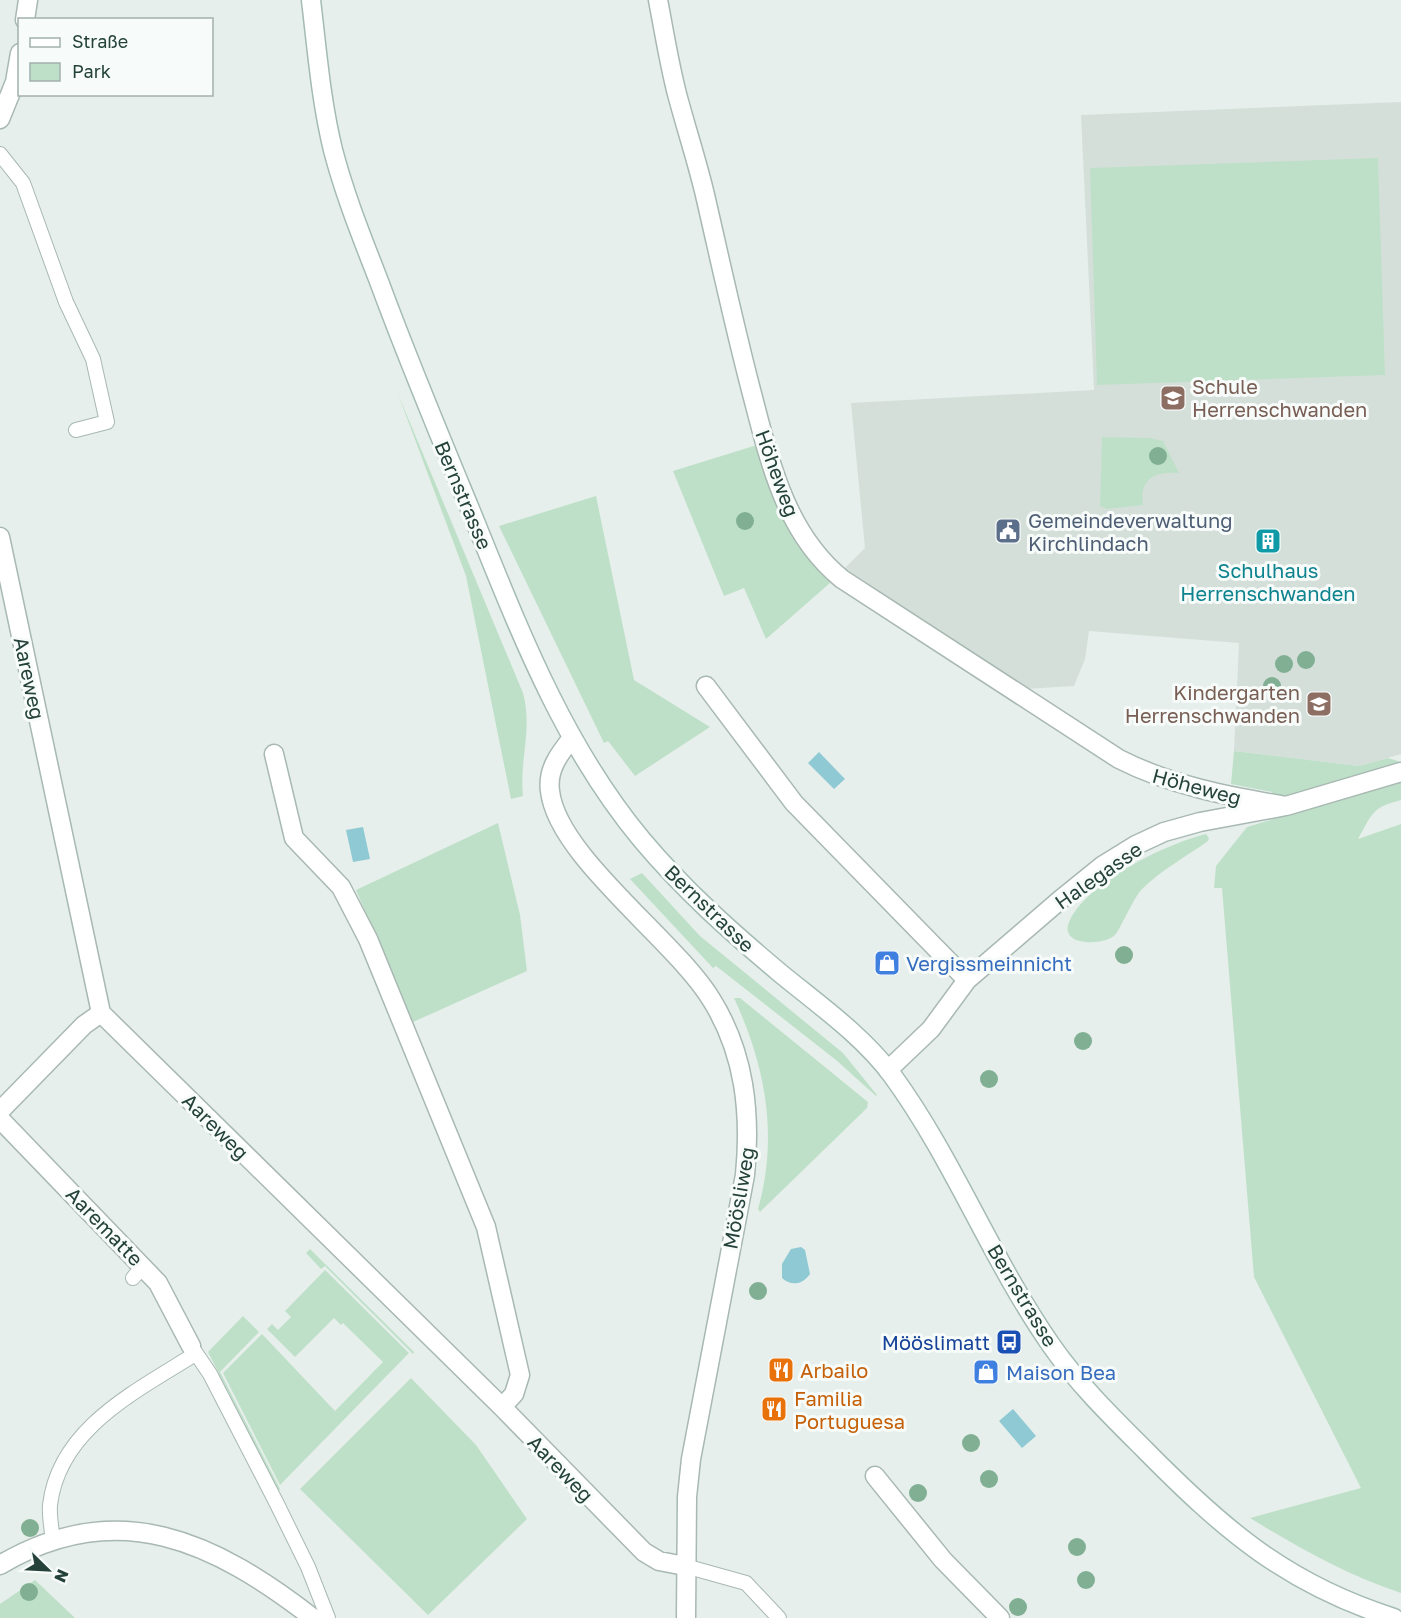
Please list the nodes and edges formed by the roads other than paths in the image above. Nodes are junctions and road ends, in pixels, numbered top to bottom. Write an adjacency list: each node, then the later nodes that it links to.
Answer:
1 (28, 0): 4 (street)
2 (311, 0): 11 (street, Bernstrasse)
3 (658, 0): 14 (street, Höheweg)
4 (25, 18)
5 (18, 62): 6 (street)
6 (0, 119)
7 (0, 154): 8 (lane)
8 (76, 430)
9 (0, 537): 16 (street, Aareweg)
10 (706, 686): 15 (street)
11 (572, 738): 17 (street, Bernstrasse); 25 (street, Möösliweg)
12 (274, 754): 21 (street)
13 (1401, 772): 14 (street, Halegasse)
14 (1286, 806): 15 (street, Halegasse)
15 (967, 980): 17 (street, Halegasse)
16 (101, 1013): 18 (street); 21 (street, Aareweg)
17 (888, 1070): 31 (street, Bernstrasse)
18 (0, 1111)
19 (0, 1119): 20 (street, Aarematte)
20 (193, 1350): 23 (lane); 27 (lane)
21 (502, 1407): 25 (street, Aareweg)
22 (875, 1476): 30 (street)
23 (53, 1542): 24 (street); 26 (street)
24 (0, 1565)
25 (685, 1566): 28 (street, Möösliweg); 29 (lane)
26 (313, 1618)
27 (328, 1618)
28 (686, 1618)
29 (779, 1618)
30 (1000, 1618)
31 (1394, 1618)

